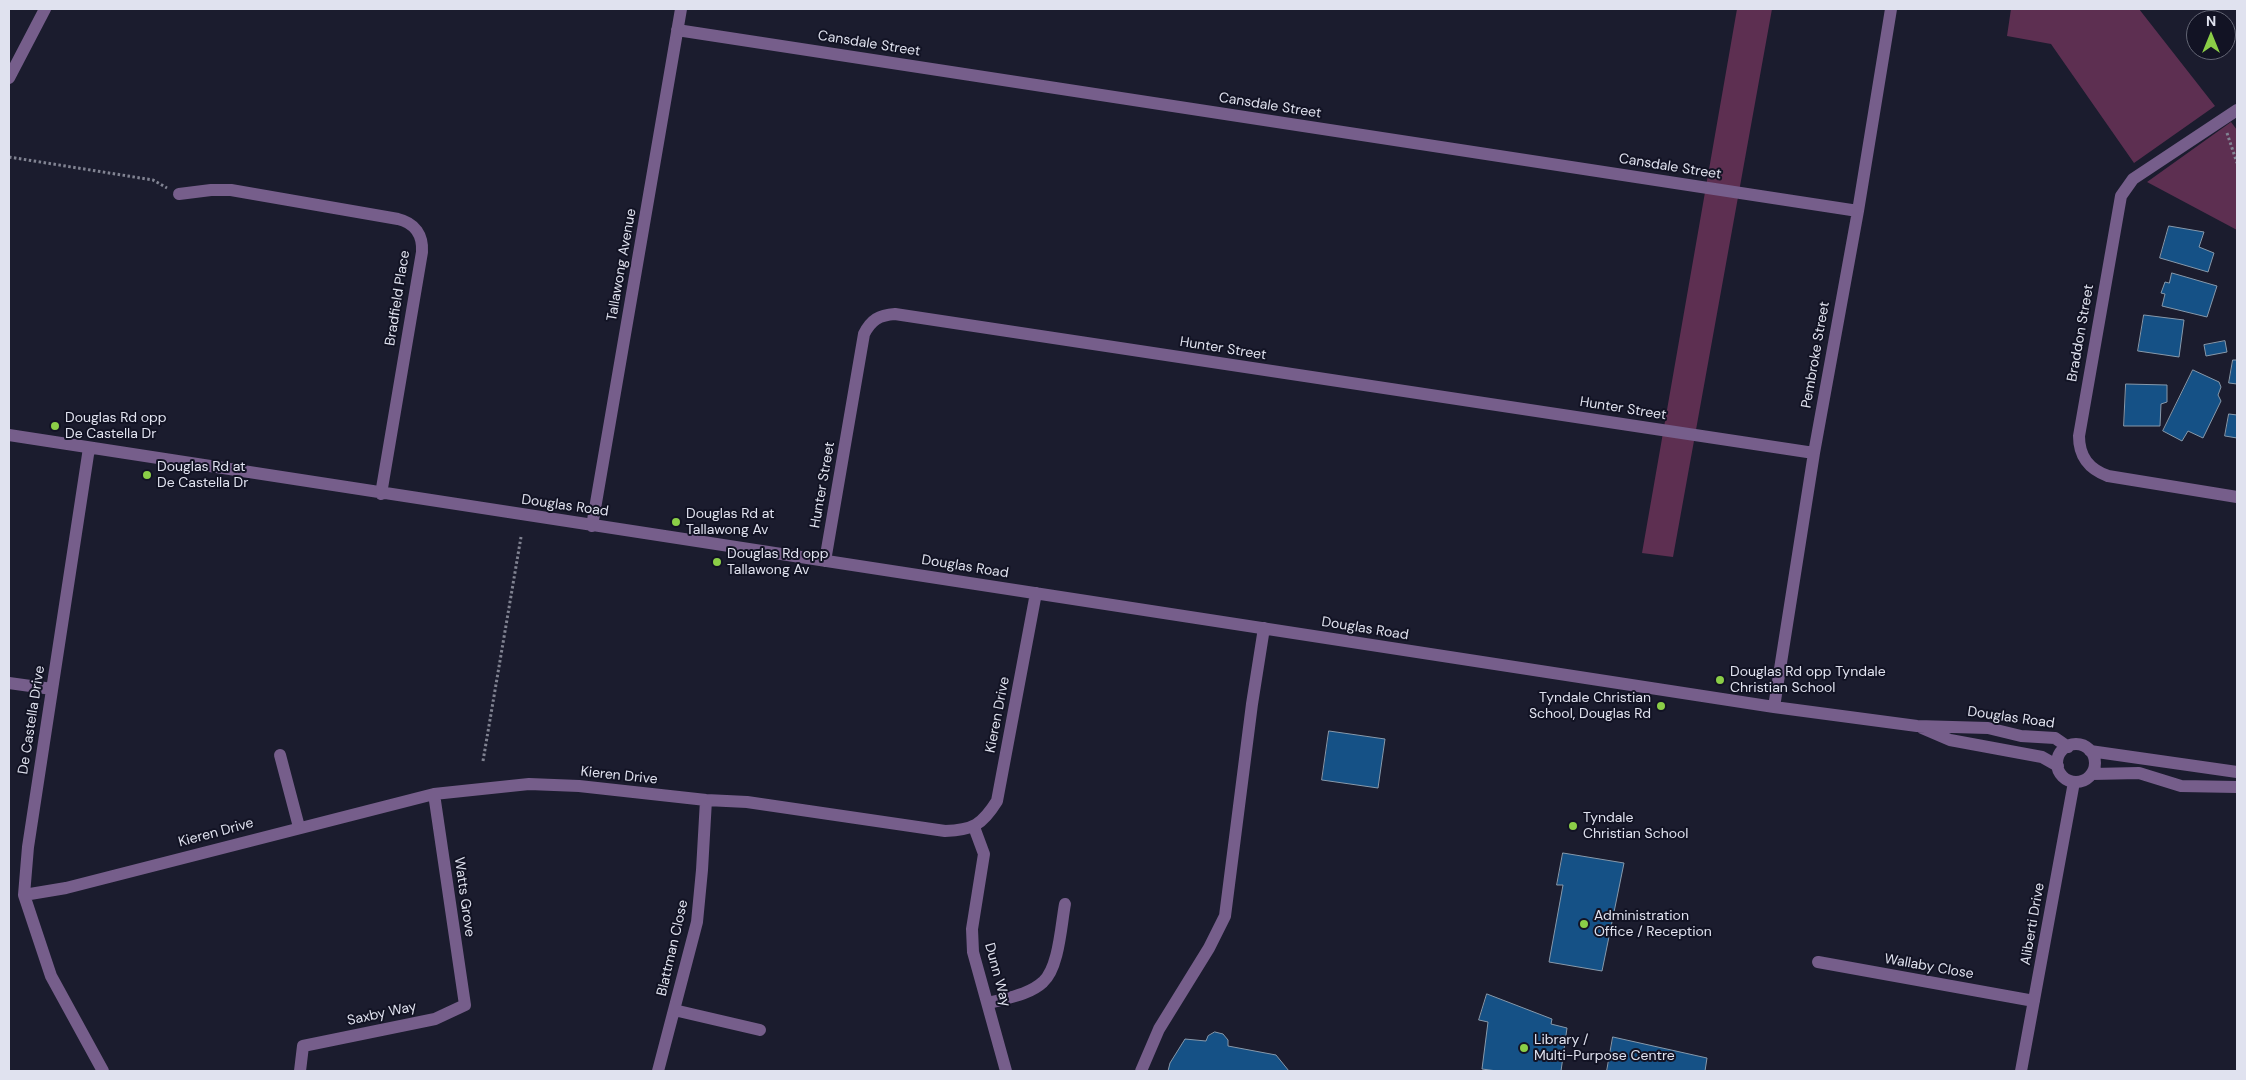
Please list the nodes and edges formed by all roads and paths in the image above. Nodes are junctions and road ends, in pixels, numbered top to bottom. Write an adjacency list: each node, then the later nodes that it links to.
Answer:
1 (45, 9): 5 (street)
2 (681, 9): 4 (street, Tallawong Avenue)
3 (1891, 9): 11 (street, Pembroke Street)
4 (677, 30): 11 (street, Cansdale Street); 17 (street, Tallawong Avenue)
5 (9, 78)
6 (2237, 110): 7 (street, Braddon Street)
7 (2222, 121): 9 (path); 16 (street, Braddon Street)
8 (9, 157): 10 (path)
9 (2237, 163)
10 (179, 194): 15 (street, Bradfield Place)
11 (1858, 211): 14 (street, Pembroke Street)
12 (9, 436): 13 (street, Douglas Road)
13 (89, 448): 15 (street, Douglas Road); 23 (street, De Castella Drive)
14 (1814, 454): 19 (street, Hunter Street); 24 (street, Pembroke Street)
15 (381, 494): 17 (street, Douglas Road)
16 (2237, 497)
17 (592, 526): 19 (street, Douglas Road)
18 (522, 537): 29 (path)
19 (825, 561): 20 (street, Douglas Road)
20 (1036, 593): 21 (street, Douglas Road); 38 (street, Kieren Drive)
21 (1264, 628): 24 (street, Douglas Road); 51 (street)
22 (9, 683): 23 (street)
23 (52, 689): 39 (street, De Castella Drive)
24 (1774, 707): 25 (street, Douglas Road)
25 (1917, 726): 26 (street, Douglas Road); 30 (street, Douglas Road)
26 (2068, 747): 27 (street, Douglas Road); 30 (street, Douglas Road)
27 (2090, 751): 31 (street, Douglas Road); 32 (street)
28 (280, 755): 37 (street)
29 (483, 761)
30 (2058, 766): 33 (street, Douglas Road)
31 (2237, 772)
32 (2092, 774): 33 (street); 34 (street)
33 (2074, 782): 42 (street, Aliberti Drive)
34 (2237, 788)
35 (434, 794): 36 (street, Kieren Drive); 37 (street, Kieren Drive); 44 (street, Watts Grove)
36 (706, 800): 38 (street, Kieren Drive); 45 (street, Blattman Close)
37 (299, 827): 39 (street, Kieren Drive)
38 (974, 827): 43 (street, Dunn Way)
39 (24, 895): 47 (street, De Castella Drive)
40 (1065, 904): 43 (street)
41 (1818, 962): 42 (street, Wallaby Close)
42 (2034, 1001): 52 (street, Aliberti Drive)
43 (989, 1003): 50 (street, Dunn Way)
44 (465, 1005): 48 (street, Saxby Way)
45 (674, 1010): 46 (street); 49 (street, Blattman Close)
46 (760, 1030)
47 (103, 1071)
48 (300, 1071)
49 (658, 1071)
50 (1006, 1071)
51 (1141, 1071)
52 (2021, 1071)

